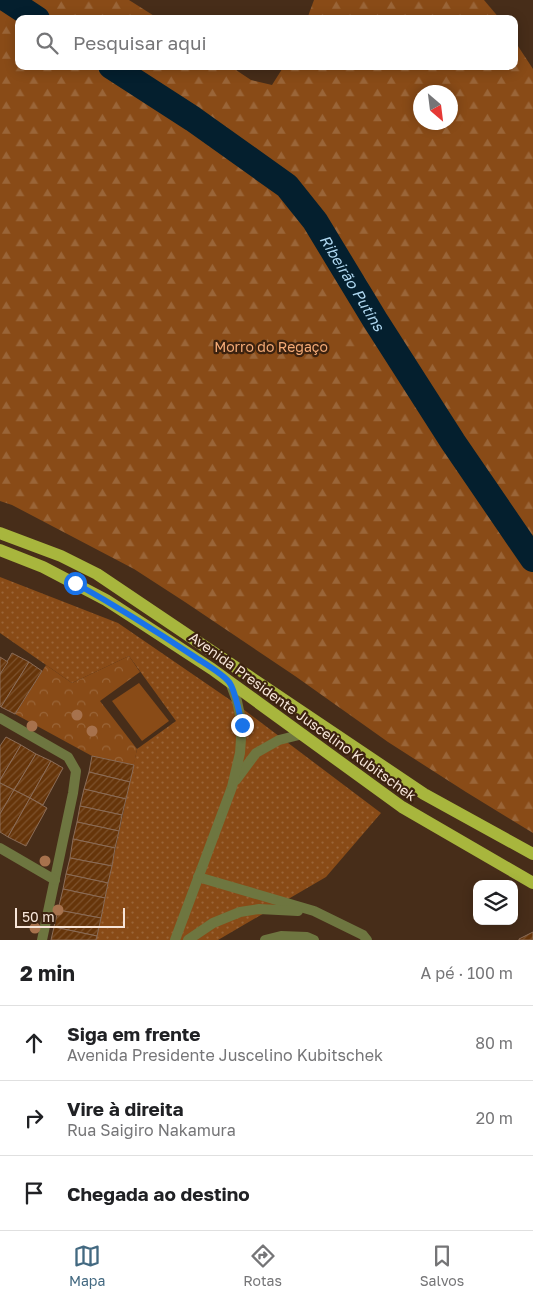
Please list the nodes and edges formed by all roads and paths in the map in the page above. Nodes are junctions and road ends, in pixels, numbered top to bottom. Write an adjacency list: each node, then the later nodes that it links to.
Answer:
1 (0, 533): 8 (main road, Avenida Presidente Juscelino Kubitschek)
2 (0, 550): 3 (main road, Avenida Presidente Juscelino Kubitschek)
3 (230, 682): 5 (main road, Avenida Presidente Juscelino Kubitschek); 6 (street)
4 (0, 718): 10 (street)
5 (303, 734): 6 (street); 11 (main road, Avenida Presidente Juscelino Kubitschek)
6 (232, 787): 9 (street)
7 (0, 848): 10 (street)
8 (533, 854)
9 (198, 877): 12 (street); 14 (street)
10 (55, 880): 13 (street)
11 (533, 883)
12 (314, 911): 15 (street); 18 (street)
13 (42, 940)
14 (175, 940)
15 (188, 940)
16 (265, 940): 17 (street)
17 (314, 940)
18 (367, 940)

